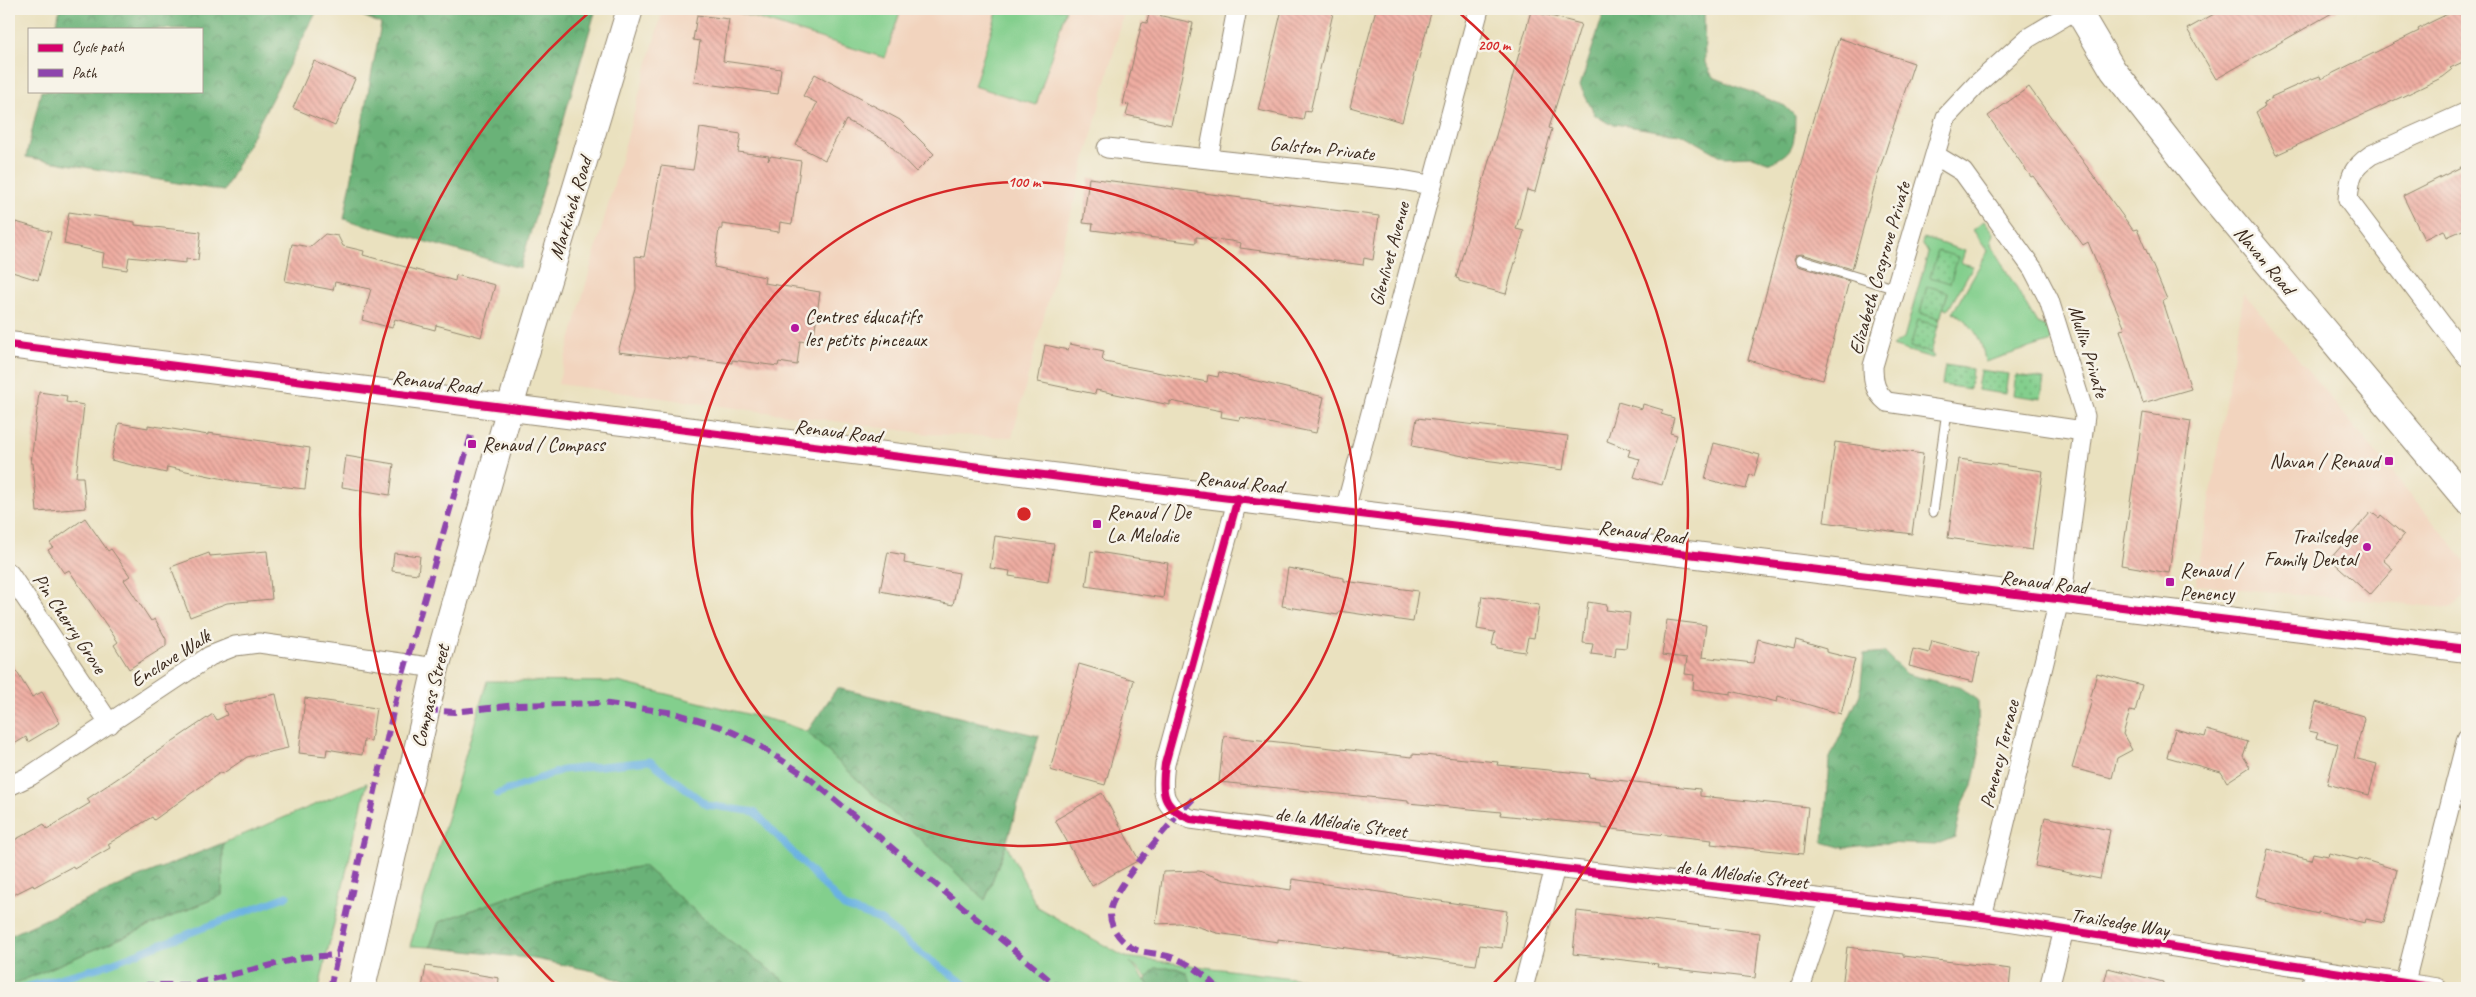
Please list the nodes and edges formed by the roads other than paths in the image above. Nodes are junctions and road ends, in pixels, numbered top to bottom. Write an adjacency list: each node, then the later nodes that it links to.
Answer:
1 (630, 9): 14 (street, Markinch Road)
2 (1237, 9): 8 (street)
3 (1479, 9): 9 (street, Glenlivet Avenue)
4 (2077, 9): 7 (street, Elizabeth Cosgrove Private); 18 (street, Navan Road)
5 (2467, 112): 13 (street)
6 (1107, 148): 8 (street, Galston Private)
7 (1936, 155): 11 (street, Elizabeth Cosgrove Private); 16 (street, Mullin Private)
8 (1208, 159): 9 (street, Galston Private)
9 (1430, 185): 19 (street, Glenlivet Avenue)
10 (1800, 260): 11 (lane)
11 (1896, 289): 15 (street, Elizabeth Cosgrove Private)
12 (9, 344): 14 (street, Renaud Road)
13 (2467, 358)
14 (510, 408): 17 (street, Renaud Road); 24 (street, Compass Street)
15 (1946, 411): 16 (street, Elizabeth Cosgrove Private); 20 (lane)
16 (2083, 431): 22 (street, Mullin Private)
17 (1238, 498): 19 (street, Renaud Road); 28 (street, de la Mélodie Street)
18 (2467, 501)
19 (1345, 510): 22 (street, Renaud Road)
20 (1933, 512)
21 (9, 573): 25 (street, Pin Cherry Grove)
22 (2059, 601): 23 (street, Renaud Road); 30 (street, Penency Terrace)
23 (2467, 649)
24 (436, 668): 25 (street, Enclave Walk); 34 (street, Compass Street)
25 (110, 724): 27 (street, Enclave Walk)
26 (2467, 738): 33 (street)
27 (9, 786)
28 (1555, 868): 29 (street, de la Mélodie Street); 35 (street)
29 (1829, 901): 30 (street, Trailsedge Way); 36 (street)
30 (1982, 917): 31 (street, Trailsedge Way)
31 (2064, 930): 32 (street, Trailsedge Way); 37 (street)
32 (2316, 969): 33 (street, Trailsedge Way); 38 (street)
33 (2404, 982): 39 (street, Trailsedge Way)
34 (362, 988)
35 (1523, 988)
36 (1800, 988)
37 (2049, 988)
38 (2311, 988)
39 (2437, 988)

